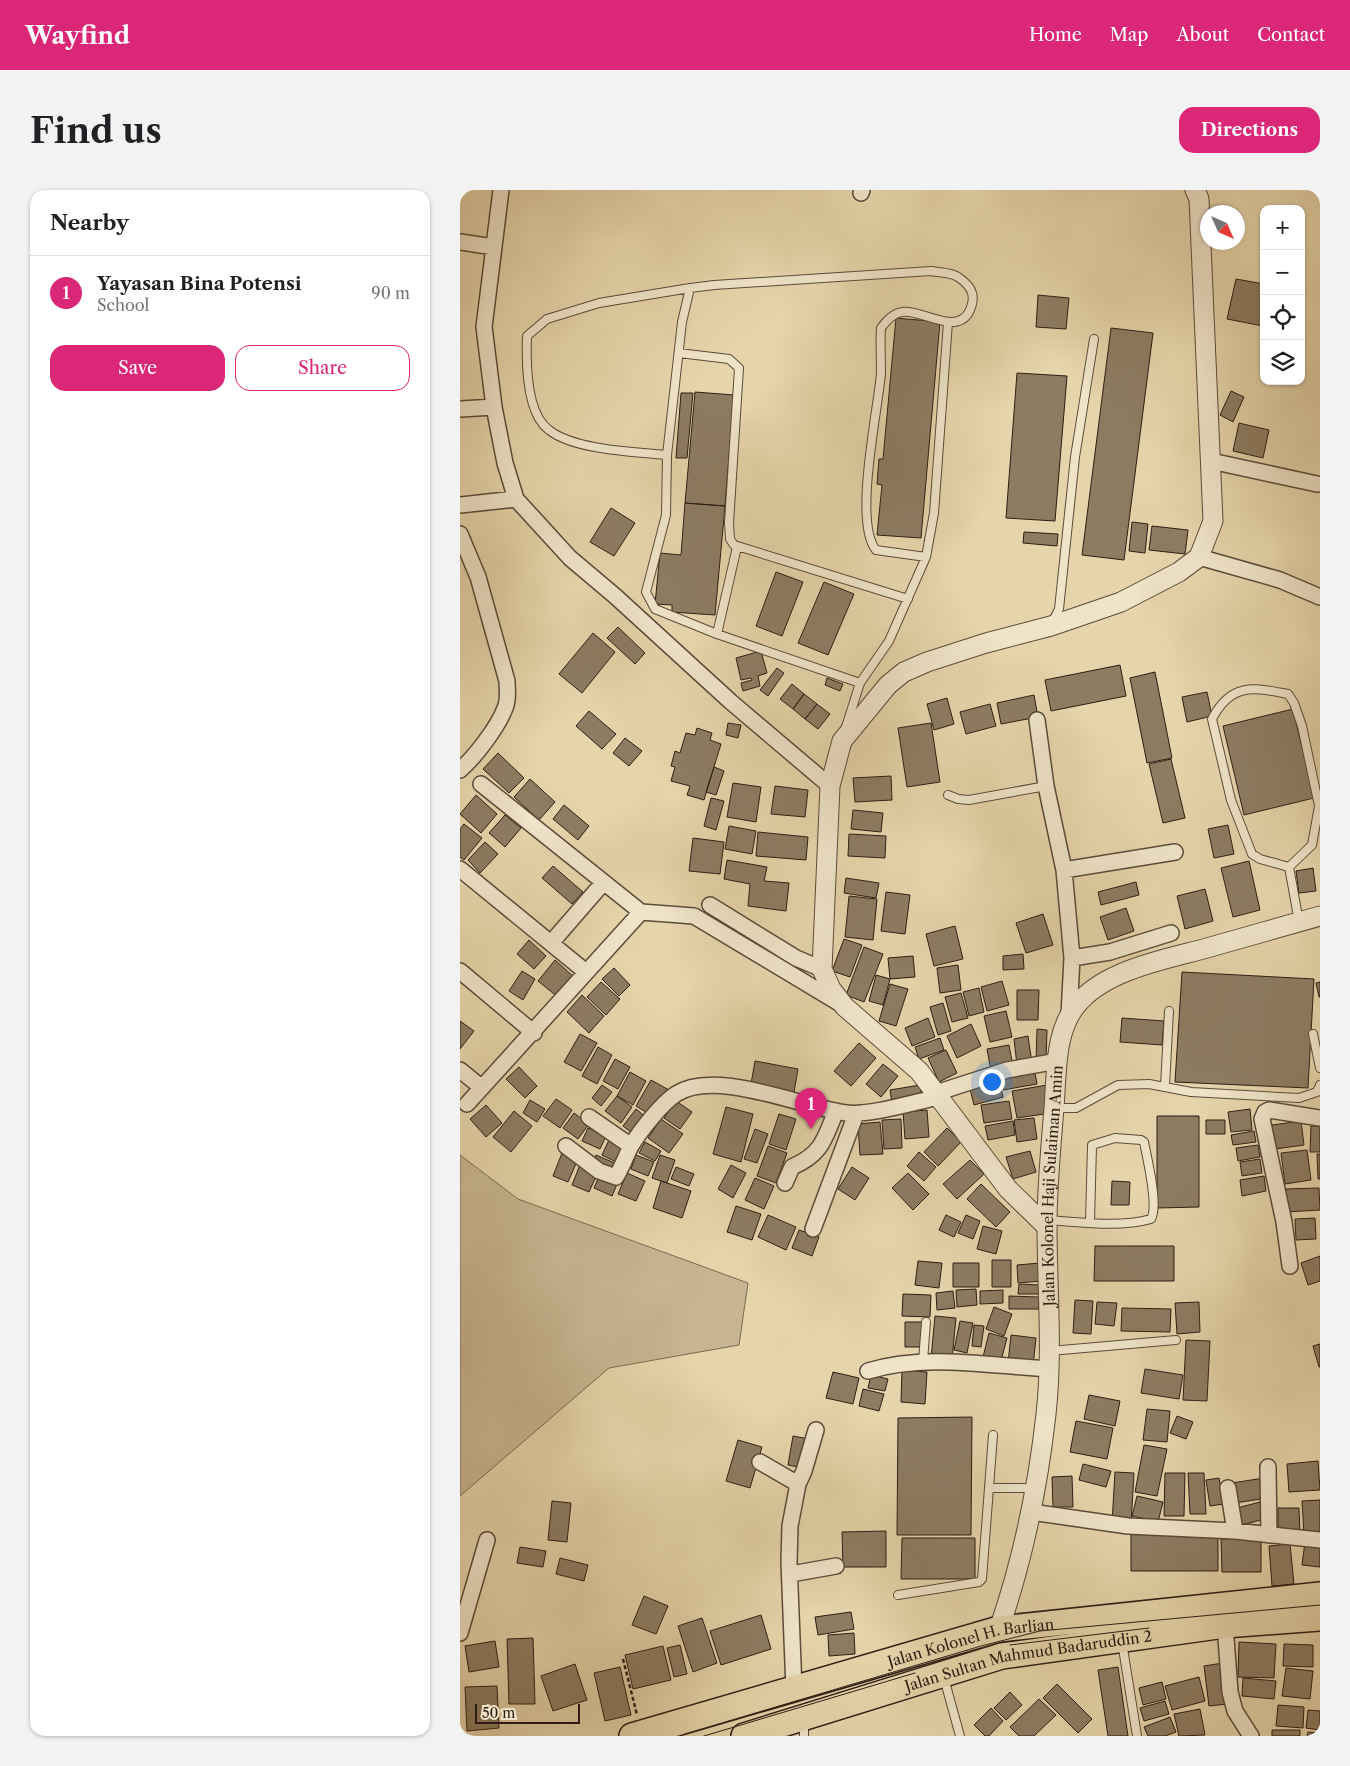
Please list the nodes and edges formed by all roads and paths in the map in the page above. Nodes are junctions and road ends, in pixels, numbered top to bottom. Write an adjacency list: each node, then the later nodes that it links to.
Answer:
1 (501, 190): 4 (street)
2 (1199, 193): 12 (street)
3 (460, 242): 4 (street)
4 (494, 247): 9 (street)
5 (690, 288): 6 (lane); 8 (lane); 11 (lane)
6 (948, 322): 18 (lane); 18 (lane)
7 (1094, 339): 22 (lane)
8 (679, 353): 11 (lane); 17 (lane)
9 (494, 407): 10 (street); 14 (street)
10 (460, 409)
11 (667, 455): 23 (lane)
12 (1211, 461): 13 (street); 19 (street)
13 (1317, 484)
14 (516, 499): 15 (street); 29 (street)
15 (460, 505)
16 (460, 534): 27 (street)
17 (737, 547): 21 (lane); 23 (lane)
18 (926, 556): 21 (lane)
19 (1199, 557): 20 (street); 22 (street)
20 (1320, 597)
21 (908, 599): 24 (lane)
22 (1051, 626): 26 (street)
23 (717, 634): 24 (lane)
24 (860, 683): 26 (lane)
25 (1037, 720): 30 (street)
26 (842, 741): 29 (street)
27 (460, 770)
28 (481, 784): 36 (street)
29 (830, 786): 44 (street)
30 (1046, 786): 31 (lane); 35 (street)
31 (948, 795)
32 (1175, 852): 35 (street)
33 (1289, 867): 33 (lane); 40 (lane)
34 (460, 869): 42 (street)
35 (1064, 870): 43 (street)
36 (603, 883): 38 (street); 42 (street)
37 (710, 905): 44 (street)
38 (641, 912): 46 (street); 47 (street)
39 (1320, 916): 40 (street, Jalan Kolonel Haji Sulaiman Amin)
40 (1299, 922): 49 (street, Jalan Kolonel Haji Sulaiman Amin)
41 (1171, 933): 43 (street)
42 (551, 943): 46 (street)
43 (1072, 958): 49 (street)
44 (822, 969): 47 (street)
45 (460, 971): 50 (street)
46 (586, 972): 50 (street)
47 (845, 1007): 58 (street)
48 (1169, 1011): 56 (lane)
49 (1069, 1015): 52 (street, Jalan Kolonel Haji Sulaiman Amin)
50 (534, 1033): 57 (street)
51 (1313, 1034): 53 (lane)
52 (1058, 1061): 58 (street); 60 (street, Jalan Kolonel Haji Sulaiman Amin)
53 (1320, 1068)
54 (460, 1070): 57 (street)
55 (1320, 1085): 56 (lane)
56 (1165, 1086): 60 (lane)
57 (481, 1087): 59 (street)
58 (938, 1095): 62 (street); 69 (street)
59 (467, 1104)
60 (1054, 1108): 69 (street, Jalan Kolonel Haji Sulaiman Amin)
61 (836, 1111): 62 (street); 66 (street); 67 (street)
62 (856, 1114): 70 (street)
63 (589, 1117): 66 (street)
64 (1320, 1118): 71 (street)
65 (566, 1146): 66 (street)
66 (632, 1146)
67 (785, 1183)
68 (1090, 1222): 68 (lane); 69 (lane)
69 (1047, 1224): 74 (street, Jalan Kolonel Haji Sulaiman Amin)
70 (813, 1229)
71 (1290, 1266)
72 (926, 1322): 75 (lane)
73 (1176, 1340): 74 (lane)
74 (1050, 1360): 75 (street); 84 (street, Jalan Kolonel Haji Sulaiman Amin)
75 (923, 1361): 76 (street)
76 (868, 1371)
77 (816, 1430): 81 (street)
78 (993, 1435): 82 (lane)
79 (760, 1462): 81 (street)
80 (1268, 1467): 87 (street)
81 (798, 1484): 91 (street)
82 (989, 1488): 84 (lane); 92 (lane)
83 (1228, 1488): 86 (street)
84 (1035, 1491): 85 (street, Jalan Kolonel Haji Sulaiman Amin)
85 (1031, 1512): 86 (street); 96 (street, Jalan Kolonel Haji Sulaiman Amin)
86 (1235, 1531): 87 (street)
87 (1269, 1535): 88 (street)
88 (1320, 1540)
89 (485, 1548): 97 (street)
90 (836, 1566): 91 (street)
91 (791, 1574): 101 (street)
92 (898, 1595)
93 (1320, 1595): 96 (highway, Jalan Kolonel H. Barlian)
94 (1320, 1618): 95 (highway, Jalan Sultan Mahmud Badaruddin 2)
95 (1225, 1625): 98 (highway, Jalan Sultan Mahmud Badaruddin 2); 107 (street)
96 (999, 1629): 101 (highway, Jalan Kolonel H. Barlian)
97 (460, 1633)
98 (1122, 1641): 100 (highway, Jalan Sultan Mahmud Badaruddin 2); 106 (lane)
99 (623, 1659): 103 (path)
100 (943, 1674): 102 (highway, Jalan Sultan Mahmud Badaruddin 2); 105 (lane)
101 (794, 1690): 103 (highway, Jalan Kolonel H. Barlian)
102 (804, 1727): 104 (highway, Jalan Sultan Mahmud Badaruddin 2)
103 (637, 1734)
104 (744, 1736)
105 (960, 1736)
106 (1137, 1736)
107 (1251, 1736)

